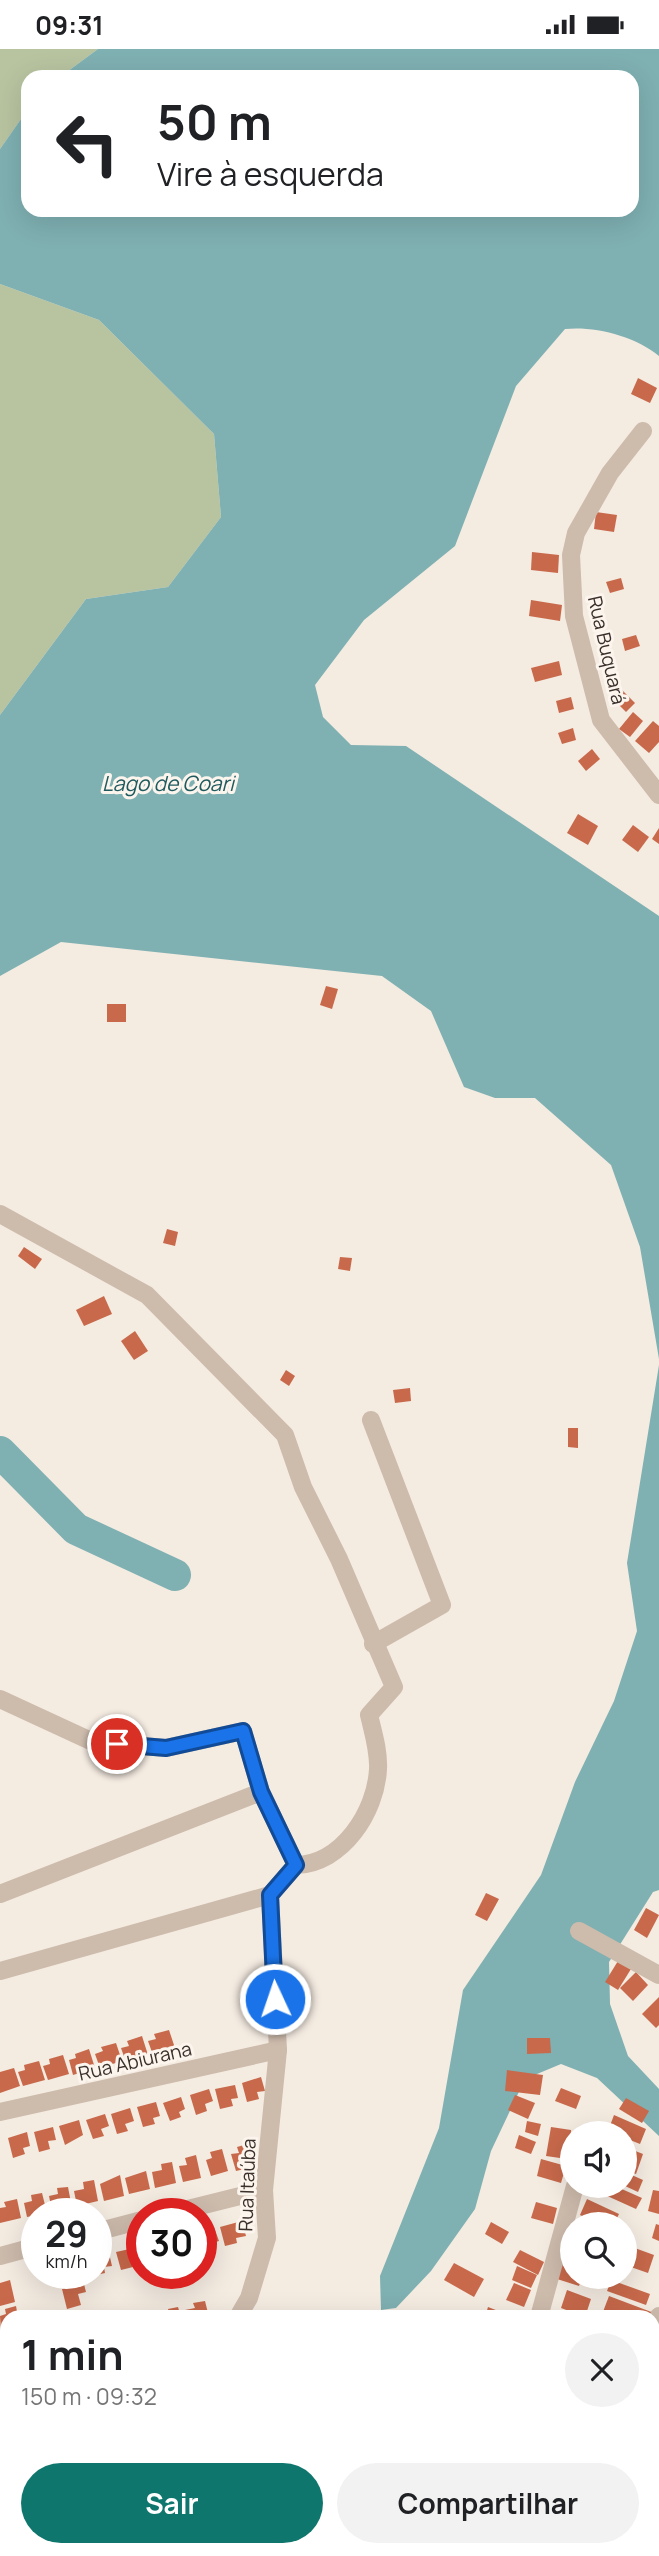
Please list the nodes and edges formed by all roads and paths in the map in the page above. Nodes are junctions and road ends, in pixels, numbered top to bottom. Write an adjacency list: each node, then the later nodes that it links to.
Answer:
1 (643, 431): 2 (street, Rua Buquará)
2 (659, 795)
3 (0, 1214): 5 (street)
4 (370, 1420): 5 (street)
5 (373, 1644): 8 (street)
6 (0, 1699): 7 (street)
7 (261, 1792): 8 (street); 9 (street)
8 (296, 1865): 10 (street)
9 (0, 1894)
10 (270, 1895): 12 (street); 14 (street, Rua Itaúba)
11 (579, 1931): 13 (street)
12 (0, 1972)
13 (659, 1975)
14 (278, 2050): 15 (street, Rua Abiurana); 16 (street, Rua Itaúba)
15 (0, 2112)
16 (264, 2190): 18 (street); 21 (street, Rua Itaúba)
17 (572, 2198): 22 (street)
18 (217, 2202)
19 (21, 2250): 20 (street)
20 (0, 2256)
21 (242, 2310)
22 (541, 2310)

